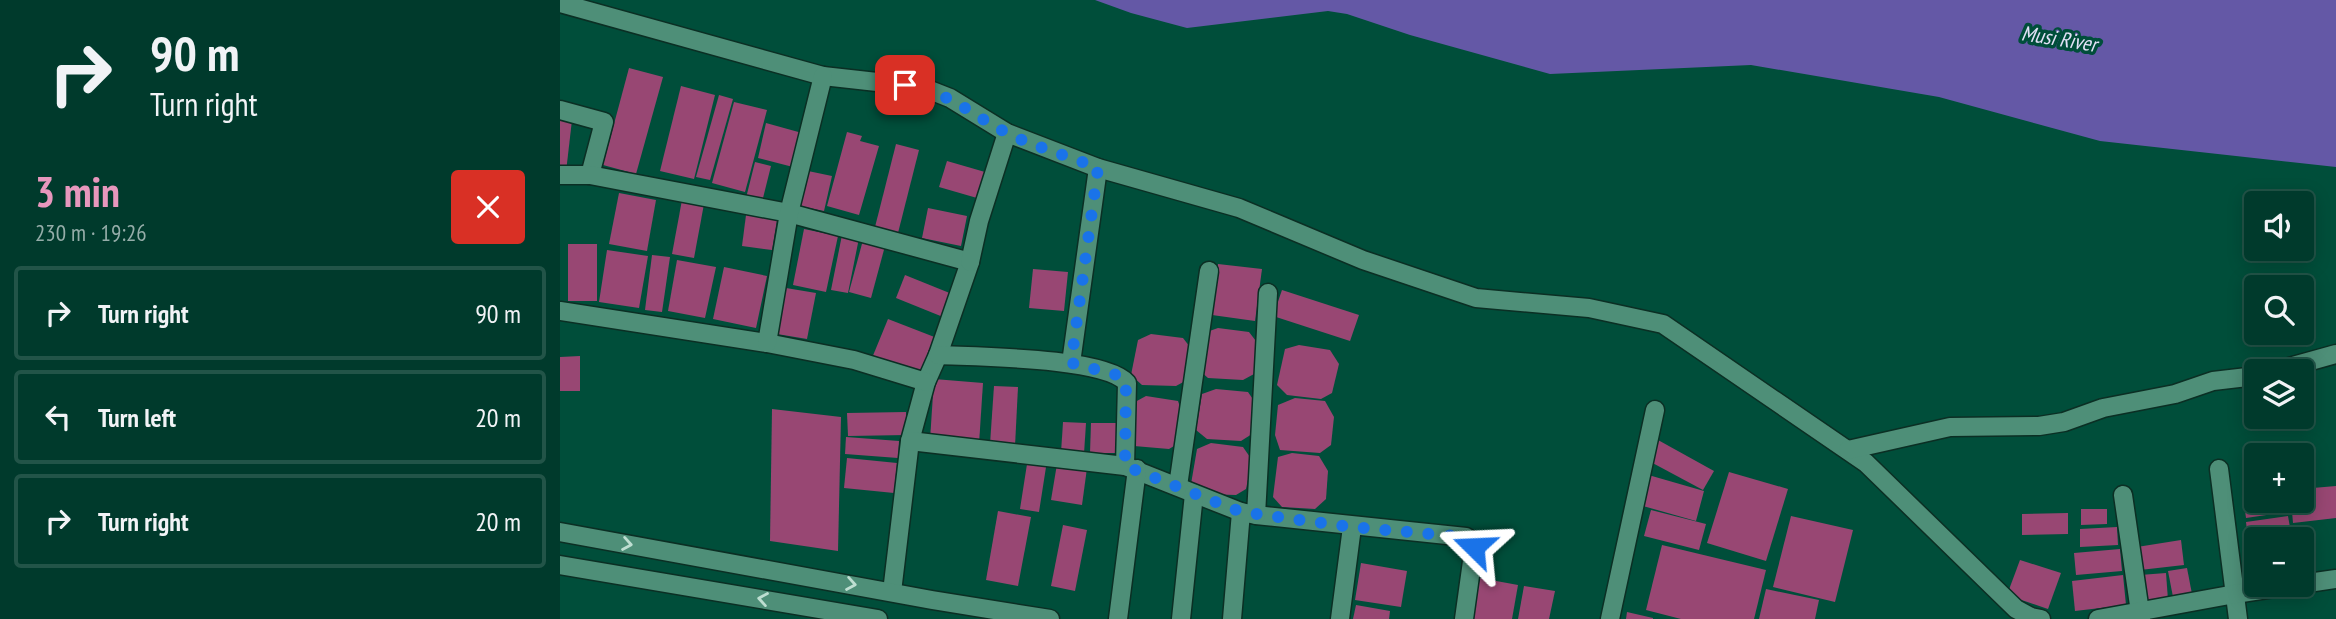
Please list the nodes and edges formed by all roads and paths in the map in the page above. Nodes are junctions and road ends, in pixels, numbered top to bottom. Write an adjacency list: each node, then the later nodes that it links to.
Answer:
1 (560, 3): 2 (street)
2 (823, 76): 4 (street); 8 (street)
3 (560, 110): 7 (street)
4 (1007, 133): 5 (street); 9 (street)
5 (1098, 168): 17 (street); 22 (street)
6 (560, 175): 7 (street)
7 (590, 175): 8 (street)
8 (789, 213): 9 (street); 13 (street)
9 (970, 262): 15 (street)
10 (1209, 271): 25 (street)
11 (1268, 293): 27 (street)
12 (560, 312): 13 (street)
13 (766, 343): 19 (street)
14 (2336, 354): 16 (street)
15 (938, 355): 17 (street); 19 (street)
16 (2314, 360)
17 (1071, 363): 23 (street)
18 (2244, 377): 22 (street)
19 (926, 382): 21 (street)
20 (1656, 410): 44 (street)
21 (910, 441): 23 (street); 33 (street)
22 (1848, 450): 45 (street)
23 (1130, 468): 25 (street); 39 (street)
24 (2219, 469): 35 (street)
25 (1186, 490): 27 (street); 40 (street)
26 (2123, 495): 36 (street)
27 (1249, 514): 28 (street); 41 (street)
28 (1352, 527): 42 (street); 43 (street)
29 (560, 532): 33 (street, one-way to 33)
30 (560, 565): 37 (street, one-way to 30)
31 (2336, 579): 32 (street)
32 (2314, 582)
33 (892, 592): 38 (street)
34 (2244, 593): 35 (street)
35 (2235, 594): 36 (street); 47 (street)
36 (2140, 615): 46 (street)
37 (878, 619)
38 (1050, 619)
39 (1118, 619)
40 (1181, 619)
41 (1232, 619)
42 (1340, 619)
43 (1464, 619)
44 (1610, 619)
45 (2041, 619)
46 (2098, 619)
47 (2238, 619)

